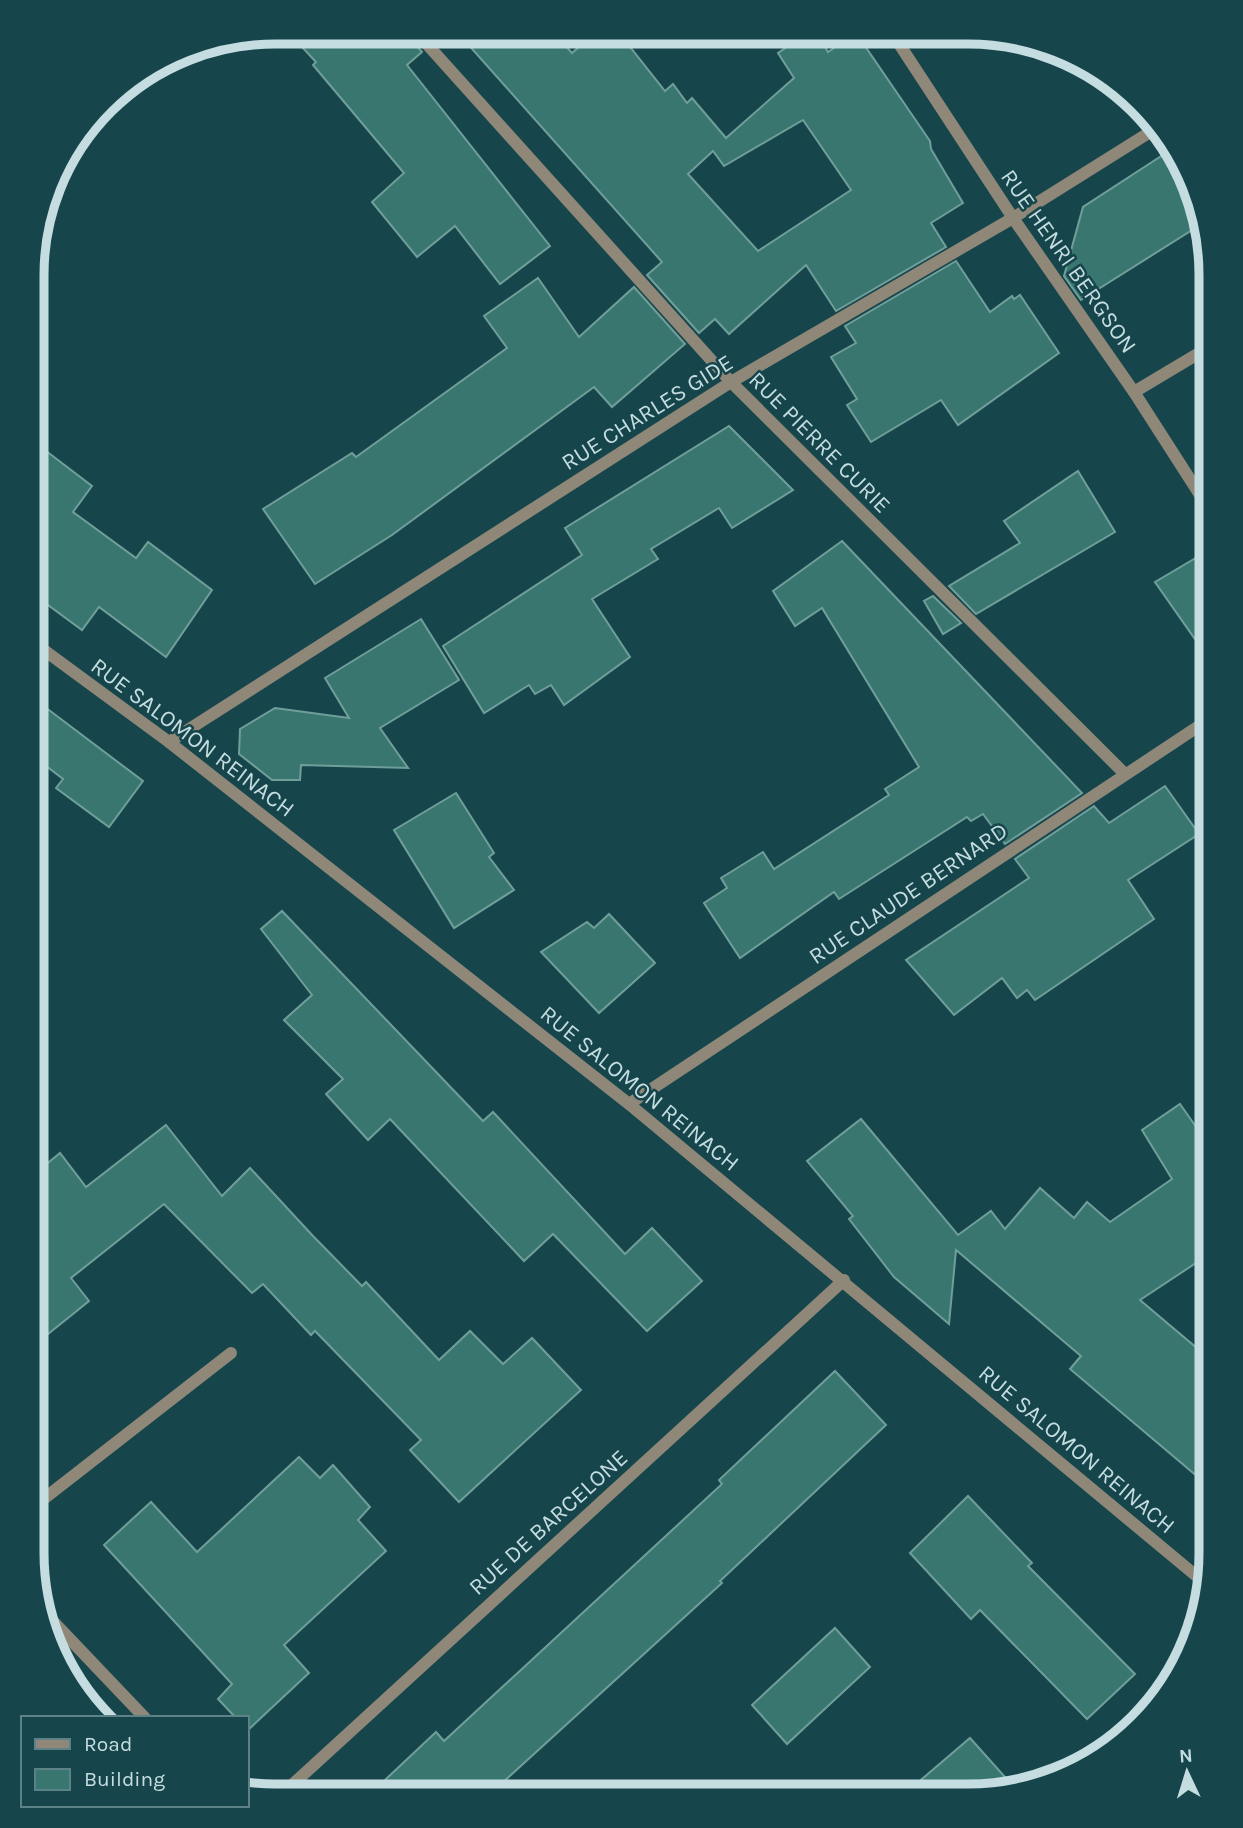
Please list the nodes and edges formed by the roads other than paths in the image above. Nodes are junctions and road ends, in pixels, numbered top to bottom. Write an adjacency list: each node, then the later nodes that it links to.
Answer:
1 (427, 44): 6 (street, RUE PIERRE CURIE)
2 (899, 44): 4 (street, RUE HENRI BERGSON)
3 (1150, 132): 4 (street, RUE CHARLES GIDE)
4 (1013, 218): 6 (street, RUE CHARLES GIDE); 7 (street, RUE HENRI BERGSON)
5 (1199, 354): 7 (street)
6 (731, 382): 11 (street, RUE CHARLES GIDE); 12 (street, RUE PIERRE CURIE)
7 (1134, 392): 8 (street, RUE HENRI BERGSON)
8 (1199, 493)
9 (44, 650): 11 (street, RUE SALOMON REINACH)
10 (1199, 726): 12 (street, RUE CLAUDE BERNARD)
11 (169, 742): 13 (street, RUE SALOMON REINACH)
12 (1125, 774): 13 (street, RUE CLAUDE BERNARD)
13 (629, 1104): 14 (street, RUE SALOMON REINACH)
14 (844, 1280): 17 (street, RUE SALOMON REINACH); 20 (street, RUE DE BARCELONE)
15 (231, 1353): 16 (street)
16 (44, 1499)
17 (1198, 1577)
18 (55, 1622): 19 (street)
19 (143, 1716)
20 (293, 1784)

